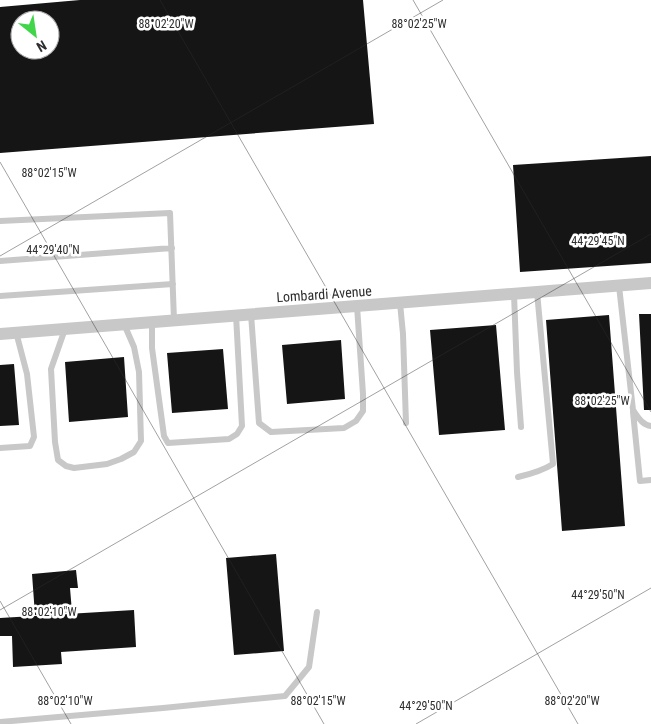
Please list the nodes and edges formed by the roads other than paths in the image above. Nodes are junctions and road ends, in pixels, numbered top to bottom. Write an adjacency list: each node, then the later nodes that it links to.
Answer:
1 (0, 221): 2 (lane)
2 (172, 248): 3 (lane); 5 (lane)
3 (0, 261)
4 (651, 283): 6 (street, Lombardi Avenue)
5 (173, 284): 9 (lane); 14 (lane)
6 (620, 286): 7 (street, Lombardi Avenue); 20 (lane)
7 (537, 292): 8 (street, Lombardi Avenue); 25 (lane)
8 (514, 294): 10 (street, Lombardi Avenue); 23 (lane)
9 (0, 296)
10 (400, 303): 11 (street, Lombardi Avenue); 21 (lane)
11 (356, 306): 12 (street, Lombardi Avenue); 12 (lane)
12 (251, 314): 13 (street, Lombardi Avenue)
13 (236, 315): 14 (street, Lombardi Avenue); 15 (lane)
14 (174, 320): 15 (street, Lombardi Avenue)
15 (152, 322): 16 (street, Lombardi Avenue)
16 (124, 324): 17 (street, Lombardi Avenue); 17 (lane)
17 (65, 329): 18 (street, Lombardi Avenue)
18 (16, 332): 19 (street, Lombardi Avenue); 24 (lane)
19 (0, 334)
20 (633, 410): 22 (lane); 26 (lane)
21 (406, 423)
22 (651, 426)
23 (521, 427)
24 (0, 448)
25 (518, 478)
26 (651, 480)
27 (317, 612): 28 (lane)
28 (0, 722)

